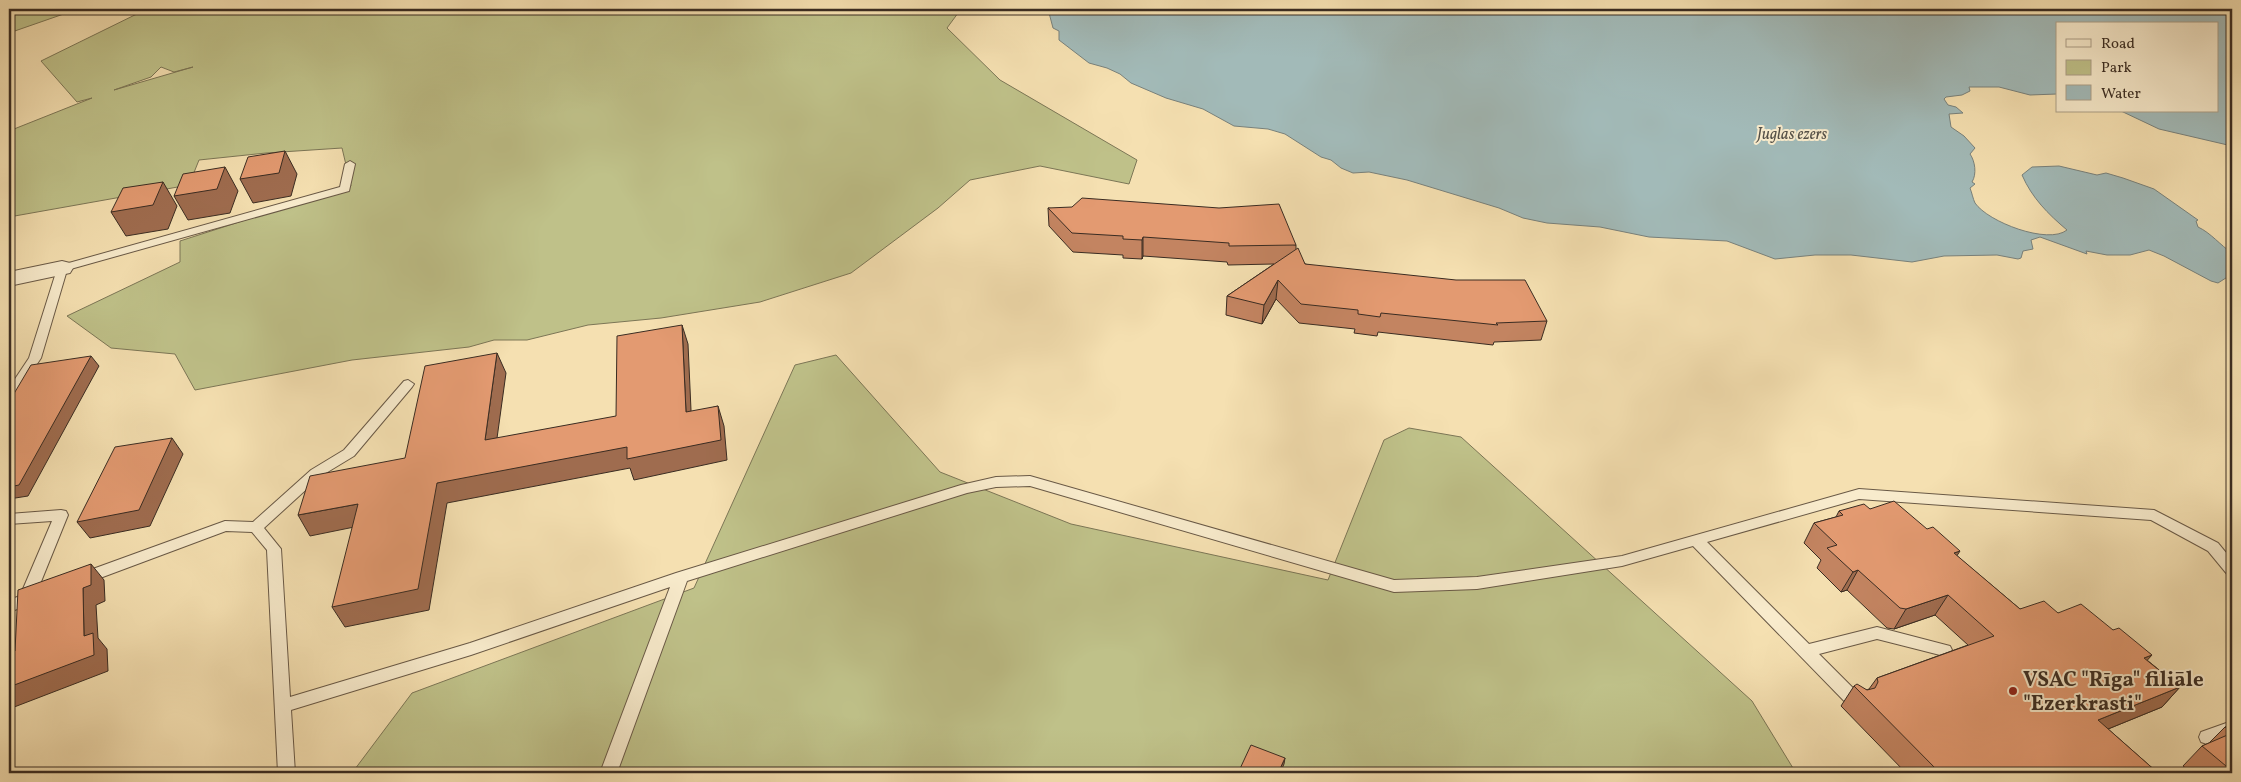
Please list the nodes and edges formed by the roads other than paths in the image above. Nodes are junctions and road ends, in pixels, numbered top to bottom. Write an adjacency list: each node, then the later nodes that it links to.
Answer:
1 (350, 164): 2 (lane)
2 (148, 244): 3 (lane); 4 (lane)
3 (150, 256)
4 (62, 268): 5 (street); 7 (lane)
5 (9, 279)
6 (408, 384): 9 (lane)
7 (9, 397)
8 (9, 519): 15 (lane)
9 (256, 527): 13 (lane); 20 (lane)
10 (1696, 540): 11 (lane); 12 (lane); 18 (lane)
11 (2232, 570)
12 (681, 577): 20 (lane); 24 (lane)
13 (67, 584)
14 (49, 591): 15 (lane)
15 (26, 600): 16 (lane)
16 (9, 606)
17 (1944, 650): 18 (lane)
18 (1806, 651): 19 (lane)
19 (1855, 701)
20 (282, 706): 23 (lane)
21 (2232, 728): 22 (lane)
22 (2207, 737)
23 (286, 773)
24 (609, 773)

